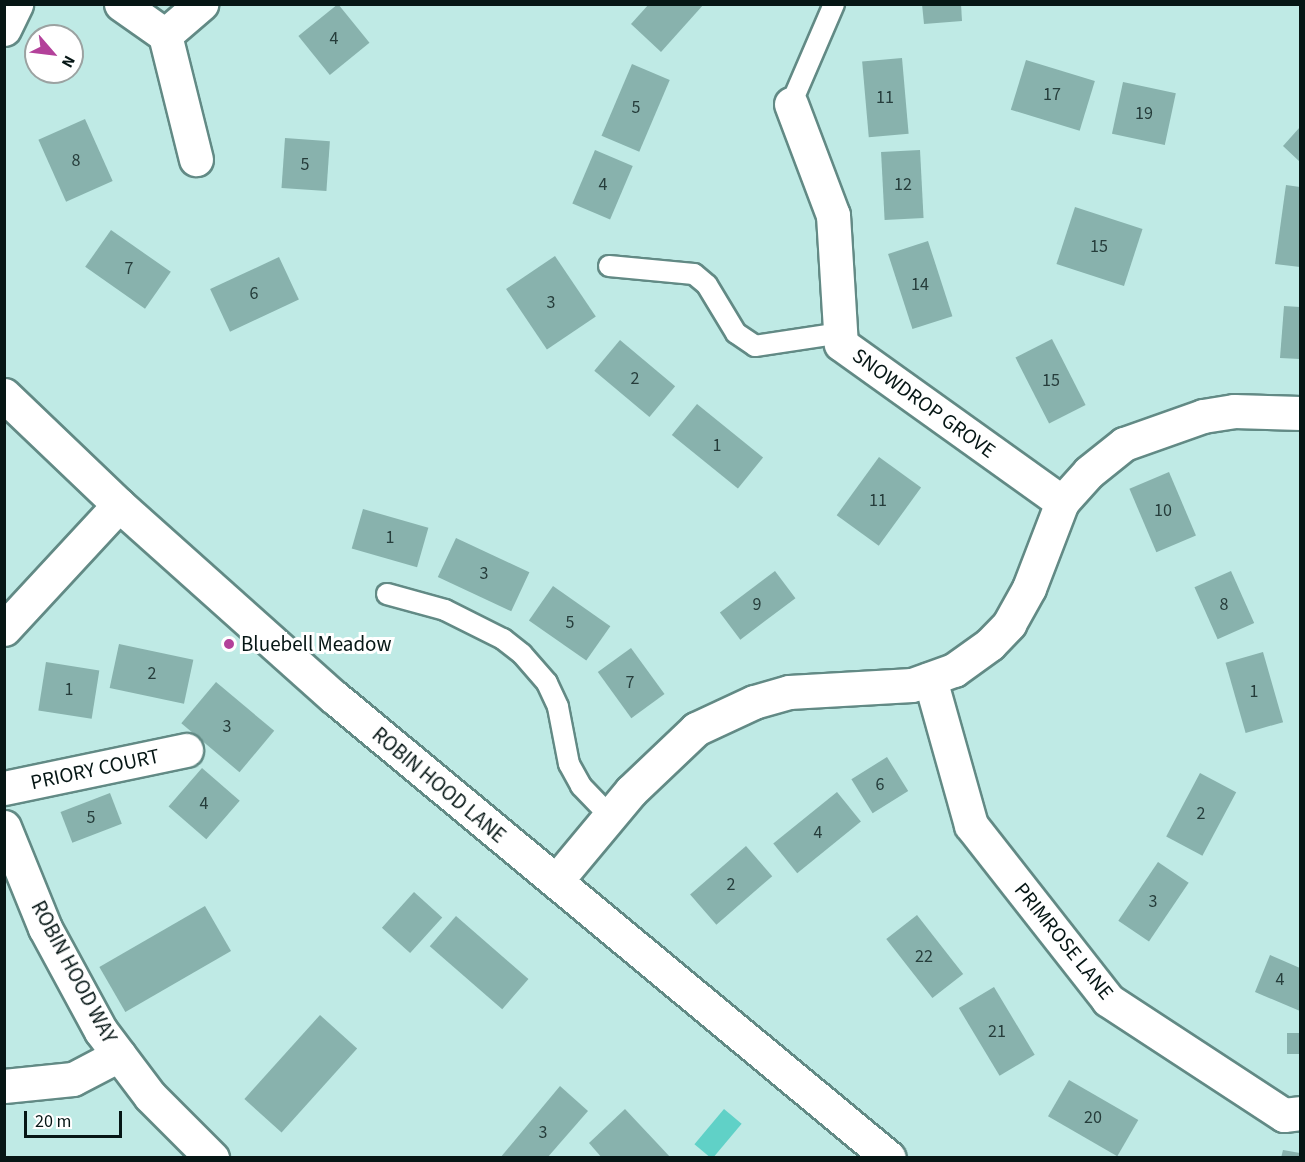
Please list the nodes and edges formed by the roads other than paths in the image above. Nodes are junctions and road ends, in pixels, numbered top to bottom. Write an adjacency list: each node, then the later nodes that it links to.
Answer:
1 (16, 4): 5 (street)
2 (121, 4): 6 (street)
3 (201, 4): 6 (street)
4 (834, 4): 7 (lane)
5 (4, 29)
6 (165, 35): 8 (street)
7 (791, 104): 10 (street, SNOWDROP GROVE)
8 (196, 159)
9 (609, 266): 10 (lane)
10 (841, 333): 13 (street, SNOWDROP GROVE)
11 (4, 395): 14 (street, ROBIN HOOD LANE)
12 (1300, 413): 13 (street)
13 (1062, 502): 17 (street)
14 (119, 505): 16 (street); 22 (street, ROBIN HOOD LANE)
15 (387, 594): 20 (lane)
16 (4, 629)
17 (930, 679): 20 (street); 25 (street, PRIMROSE LANE)
18 (186, 750): 19 (street, PRIORY COURT)
19 (4, 788)
20 (610, 816): 22 (street)
21 (4, 827): 23 (street, ROBIN HOOD WAY)
22 (556, 881): 27 (street, ROBIN HOOD LANE)
23 (119, 1056): 24 (street); 26 (street, ROBIN HOOD WAY)
24 (4, 1086)
25 (1300, 1113)
26 (212, 1158)
27 (889, 1158)

